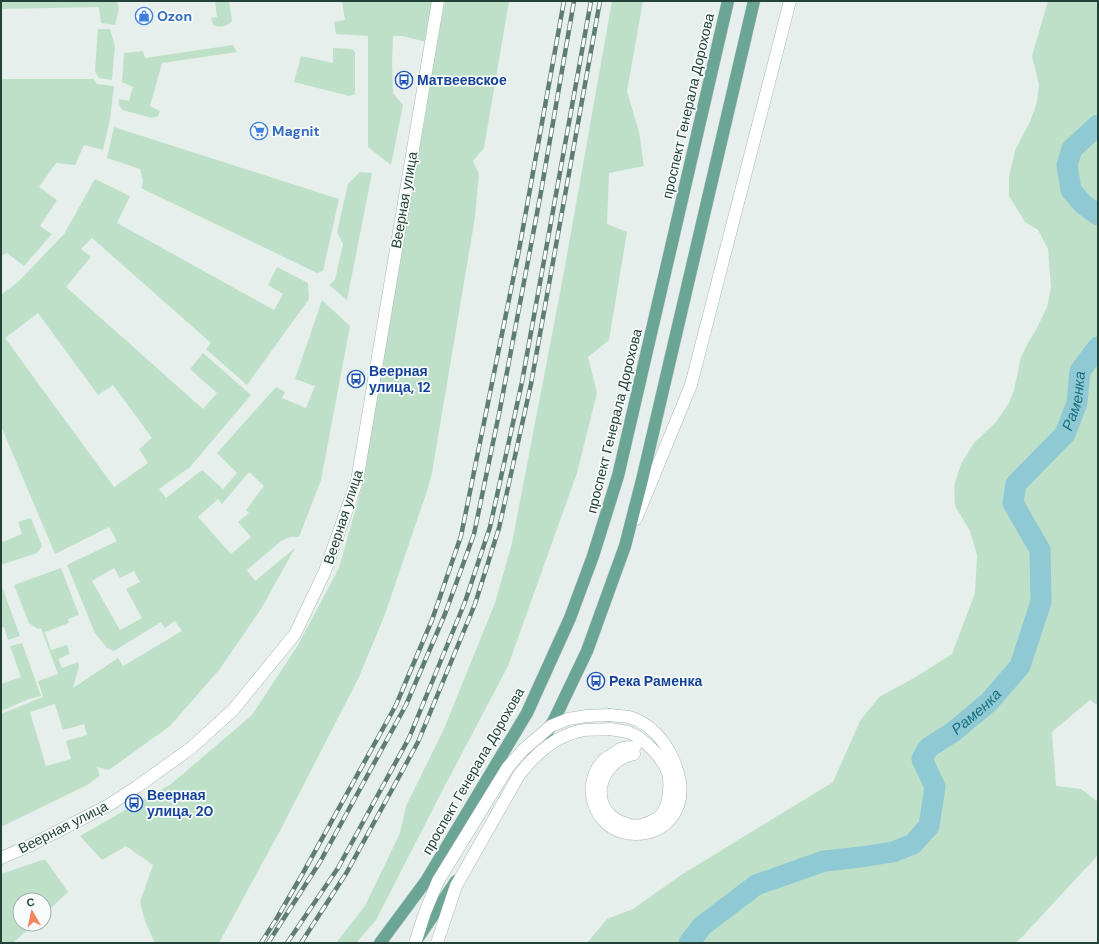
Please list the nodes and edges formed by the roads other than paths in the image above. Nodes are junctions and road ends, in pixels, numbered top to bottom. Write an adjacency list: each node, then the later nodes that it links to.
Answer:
1 (438, 1): 6 (street, Веерная улица)
2 (728, 1): 7 (main road, проспект Генерала Дорохова)
3 (754, 1): 5 (main road)
4 (790, 1): 5 (street)
5 (625, 546): 8 (main road)
6 (1, 858)
7 (380, 943)
8 (415, 943): 9 (street, bridge)
9 (437, 943)

